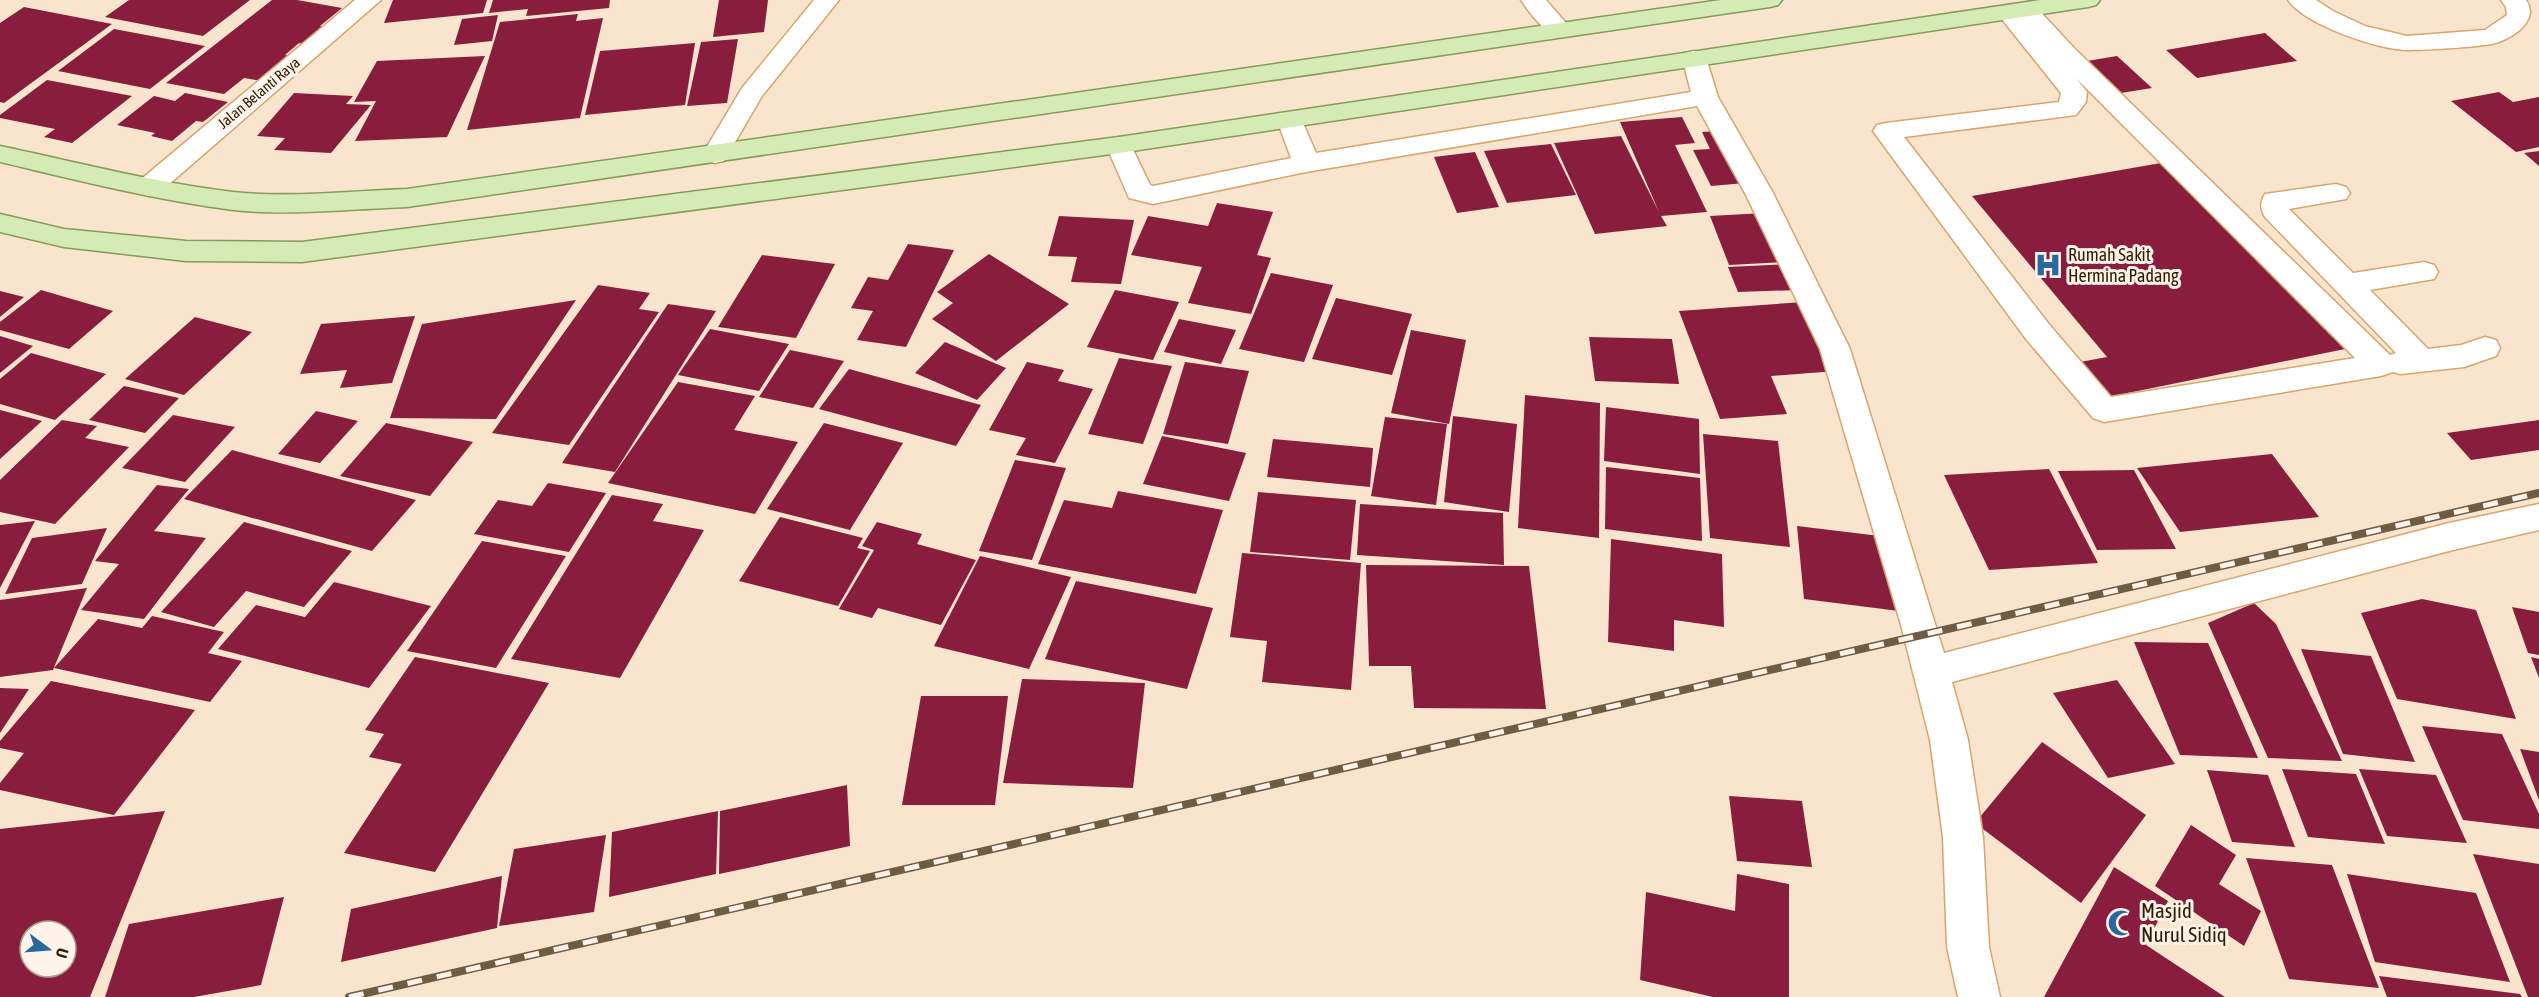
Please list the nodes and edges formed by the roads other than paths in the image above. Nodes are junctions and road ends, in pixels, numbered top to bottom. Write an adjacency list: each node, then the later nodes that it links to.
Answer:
1 (369, 0): 17 (street, Jalan Belanti Raya)
2 (827, 0): 15 (street)
3 (1533, 0): 9 (street)
4 (1770, 0): 9 (main road)
5 (2088, 0): 8 (main road)
6 (2300, 0): 7 (street)
7 (2513, 0)
8 (2018, 11): 10 (main road); 24 (street); 24 (street)
9 (1560, 30): 15 (main road)
10 (1694, 58): 11 (street); 12 (main road)
11 (1705, 98): 16 (street); 26 (street)
12 (1290, 120): 13 (main road); 16 (street)
13 (1119, 145): 16 (street); 19 (main road)
14 (0, 154): 17 (main road)
15 (715, 155): 17 (main road)
16 (1306, 163)
17 (149, 187)
18 (2336, 193): 21 (street)
19 (0, 223)
20 (2424, 272): 21 (street)
21 (2346, 284): 23 (street)
22 (2485, 348): 23 (street)
23 (2421, 360): 24 (street)
24 (2381, 365)
25 (2539, 517): 26 (street)
26 (1933, 671): 27 (street)
27 (1979, 997)

